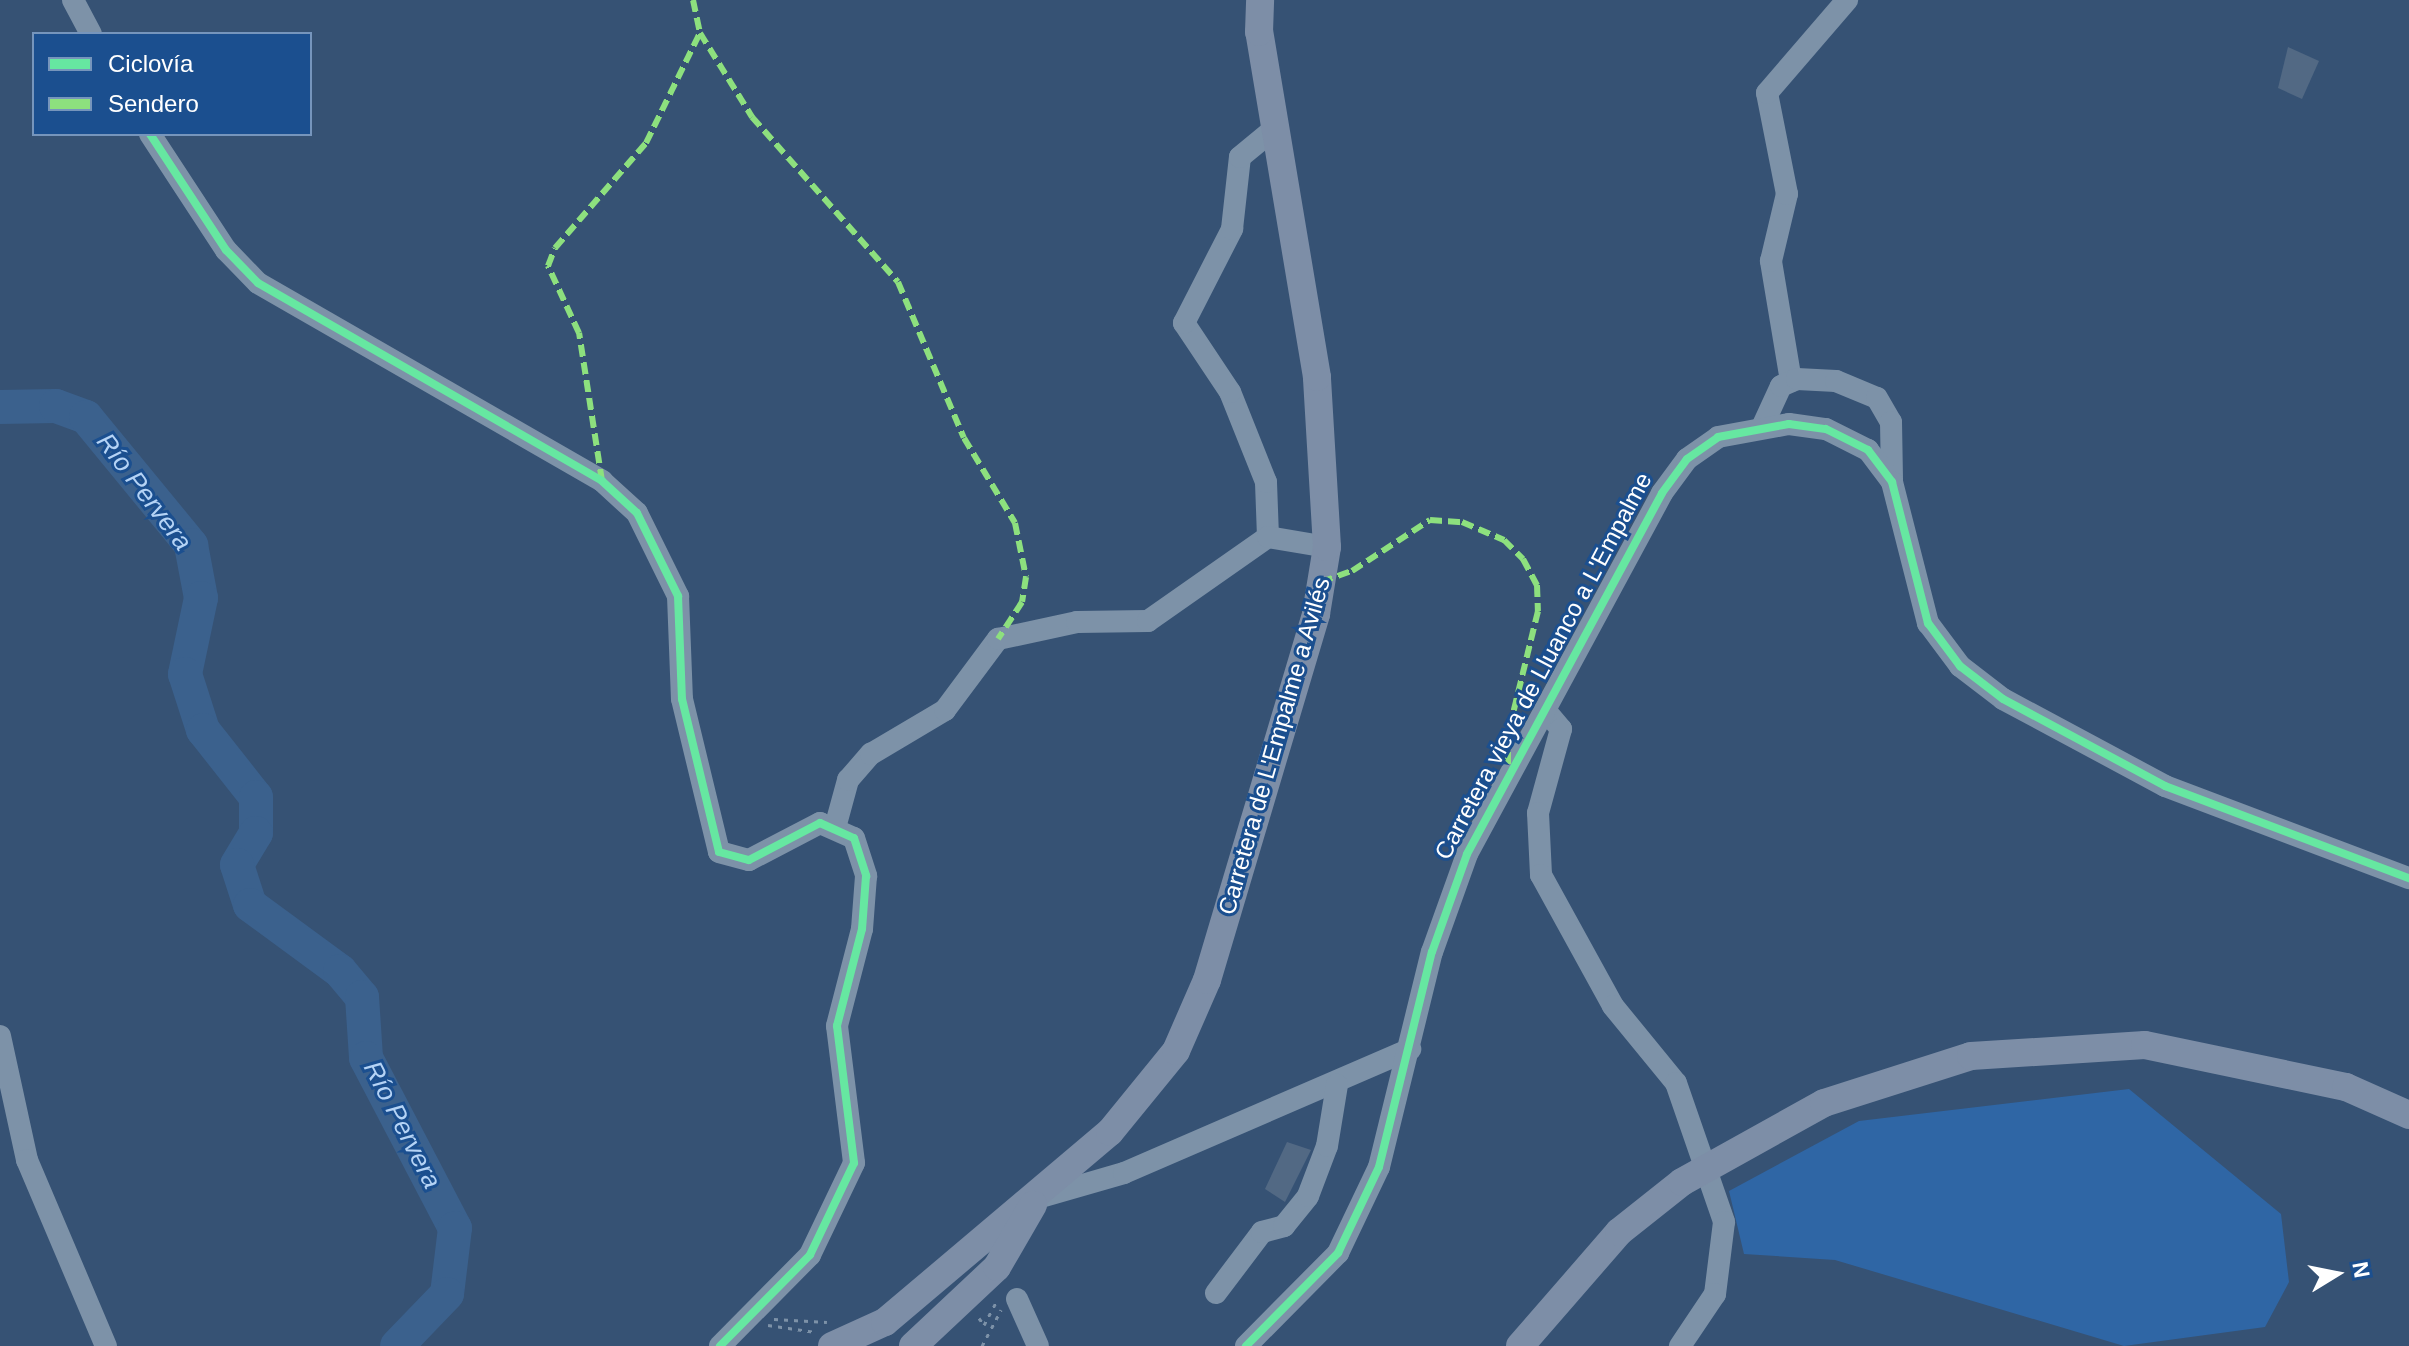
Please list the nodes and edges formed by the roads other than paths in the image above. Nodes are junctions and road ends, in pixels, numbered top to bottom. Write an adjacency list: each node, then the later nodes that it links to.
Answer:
1 (73, 0): 4 (street)
2 (1260, 0): 5 (main road, Carretera de L'Empalme a Avilés)
3 (1847, 0): 7 (street)
4 (90, 32)
5 (1274, 129): 10 (street); 11 (main road, Carretera de L'Empalme a Avilés)
6 (151, 136): 13 (street)
7 (1791, 381): 8 (street); 9 (street)
8 (1763, 425): 9 (street, Carretera vieya de Lluanco a L'Empalme); 12 (street, Carretera vieya de Lluanco a L'Empalme)
9 (1892, 482): 14 (street, Carretera vieya de Lluanco a L'Empalme)
10 (1268, 537): 11 (street); 13 (street)
11 (1327, 547): 19 (main road, Carretera de L'Empalme a Avilés)
12 (1545, 710): 16 (street, Carretera vieya de Lluanco a L'Empalme); 33 (street)
13 (836, 824): 26 (street)
14 (2409, 878)
15 (0, 1036): 25 (street)
16 (1410, 1049): 17 (street); 31 (street, Carretera vieya de Lluanco a L'Empalme)
17 (1337, 1085): 19 (street); 21 (street)
18 (2409, 1115): 32 (main road)
19 (1038, 1199): 20 (main road, Carretera de L'Empalme a Avilés); 23 (main road)
20 (992, 1234): 24 (main road, Carretera de L'Empalme a Avilés); 27 (main road)
21 (1216, 1293)
22 (1017, 1299): 30 (street)
23 (947, 1314): 28 (main road); 29 (main road)
24 (836, 1334)
25 (106, 1346)
26 (720, 1346)
27 (863, 1346)
28 (894, 1346)
29 (913, 1346)
30 (1038, 1346)
31 (1246, 1346)
32 (1520, 1346)
33 (1680, 1346)

